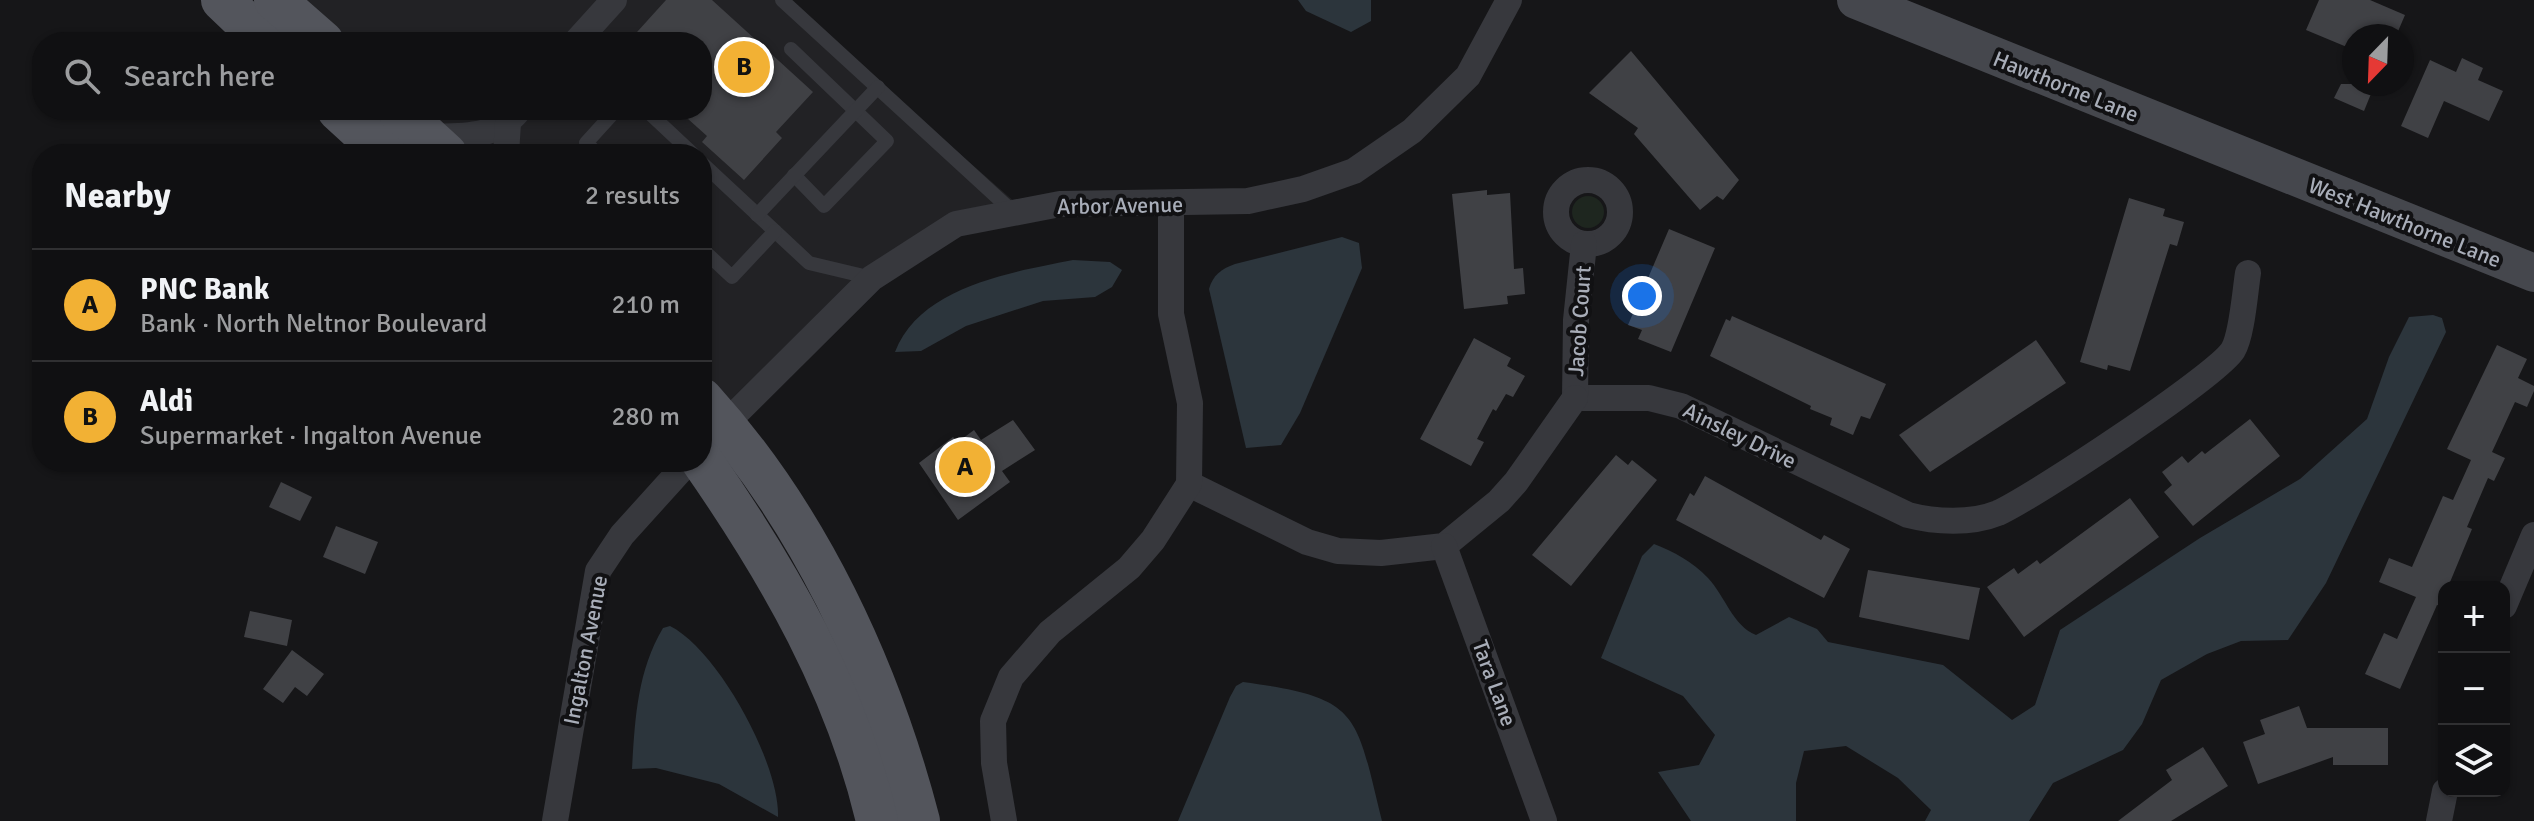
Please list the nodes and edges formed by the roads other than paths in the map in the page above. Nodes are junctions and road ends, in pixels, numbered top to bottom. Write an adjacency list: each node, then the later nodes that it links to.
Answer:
1 (222, 0): 7 (main road)
2 (275, 0): 8 (main road)
3 (614, 0): 9 (street)
4 (782, 0): 11 (lane)
5 (1509, 0): 26 (street, Arbor Avenue)
6 (1856, 0): 23 (street, Hawthorne Lane)
7 (256, 32)
8 (312, 32)
9 (585, 32)
10 (791, 49): 12 (lane)
11 (878, 87): 12 (lane); 27 (lane)
12 (856, 110): 25 (lane); 25 (lane)
13 (349, 120): 19 (main road)
14 (508, 120): 18 (street)
15 (512, 120): 20 (street)
16 (607, 120): 21 (lane)
17 (657, 120): 22 (lane)
18 (423, 134)
19 (375, 144)
20 (508, 144)
21 (587, 144)
22 (682, 144)
23 (2276, 170): 33 (street, West Hawthorne Lane)
24 (712, 172): 28 (lane)
25 (794, 175): 28 (lane)
26 (1171, 205): 27 (street, Arbor Avenue); 40 (street)
27 (1012, 211): 34 (street, Arbor Avenue)
28 (757, 215): 29 (lane)
29 (775, 231): 31 (lane); 34 (lane)
30 (1584, 244): 35 (street, Jacob Court)
31 (712, 258)
32 (2248, 273): 35 (street, Ainsley Drive)
33 (2534, 273)
34 (872, 278): 36 (street, Arbor Avenue)
35 (1575, 398): 42 (street)
36 (712, 421)
37 (712, 426): 47 (main road)
38 (679, 472): 45 (street, Ingalton Avenue)
39 (709, 472): 46 (main road)
40 (1189, 484): 42 (street); 48 (street)
41 (2534, 535): 43 (street)
42 (1444, 546): 49 (street, Tara Lane)
43 (2510, 592)
44 (2444, 797): 50 (street)
45 (555, 821)
46 (877, 821)
47 (919, 821)
48 (1004, 821)
49 (1544, 821)
50 (2439, 821)

